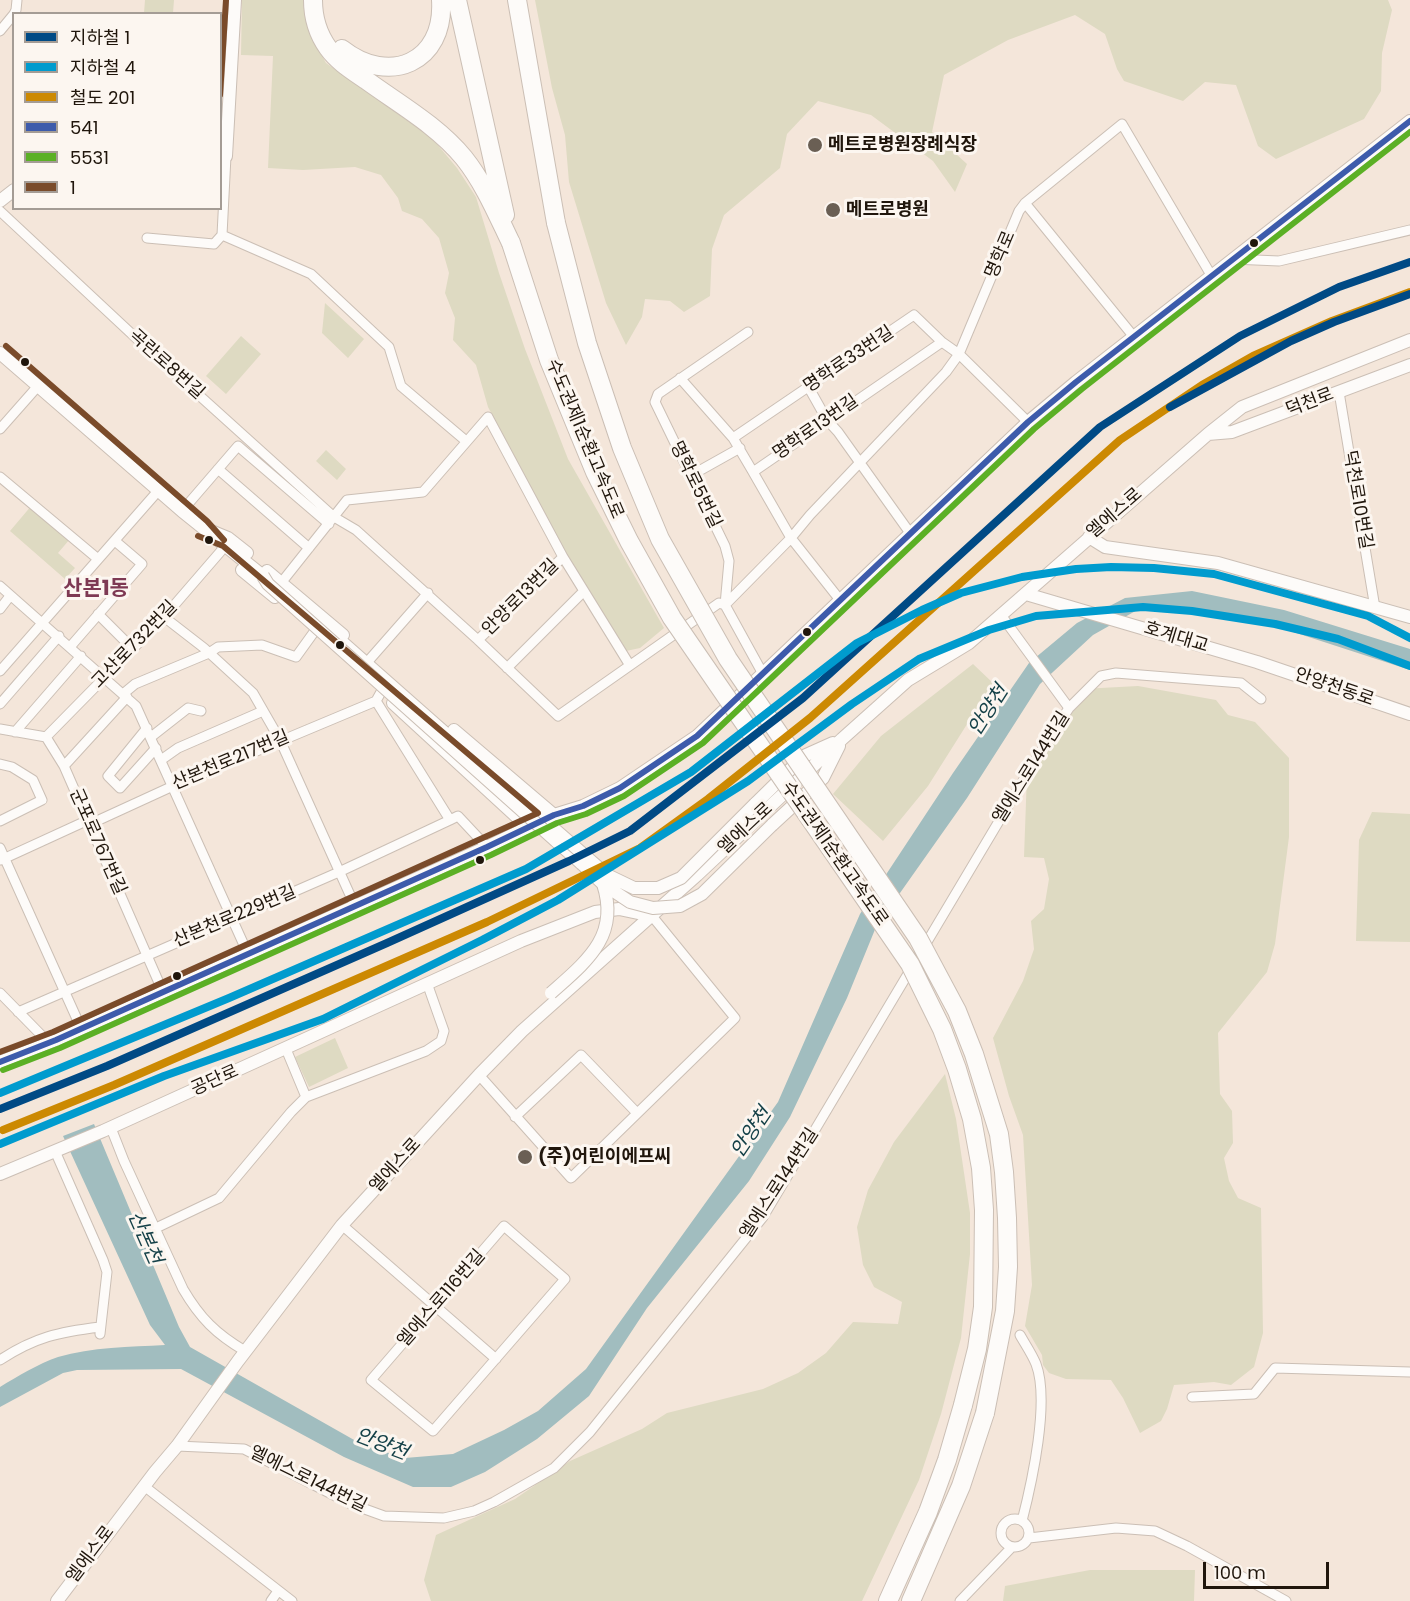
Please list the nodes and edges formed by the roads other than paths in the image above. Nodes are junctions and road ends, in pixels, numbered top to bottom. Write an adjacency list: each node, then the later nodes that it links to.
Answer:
1 (235, 0): 10 (street)
2 (313, 0): 18 (highway)
3 (324, 0): 4 (highway)
4 (441, 0)
5 (457, 0): 18 (highway, 수도권제1순환고속도로)
6 (518, 0): 156 (highway, 수도권제1순환고속도로, bridge)
7 (12, 16): 8 (street)
8 (0, 31)
9 (1410, 121): 19 (street)
10 (223, 157): 16 (street)
11 (12, 192): 12 (street)
12 (0, 201)
13 (1025, 203): 20 (street, 명학로); 22 (street); 26 (street, 명학로)
14 (0, 211): 46 (street, 곡란로8번길)
15 (1410, 230): 19 (street)
16 (222, 235): 17 (street); 37 (street)
17 (147, 238)
18 (511, 243): 155 (highway, 수도권제1순환고속도로, bridge)
19 (1232, 259): 20 (street)
20 (1211, 275): 22 (street)
21 (748, 332): 28 (street, 명학로5번길)
22 (1134, 337): 33 (street)
23 (1410, 340): 35 (street, 엘에스로)
24 (942, 342): 26 (street, 명학로33번길); 30 (street, 명학로33번길); 32 (street, 명학로13번길)
25 (0, 353): 29 (street)
26 (959, 354): 33 (street, 명학로33번길); 39 (street, 명학로)
27 (1410, 365): 31 (street, 덕천로)
28 (680, 378): 36 (street); 42 (street, 명학로5번길)
29 (38, 386): 34 (street); 44 (street)
30 (809, 388): 32 (street); 36 (street, 명학로33번길)
31 (1339, 392): 35 (street, 덕천로); 65 (street, 덕천로10번길)
32 (827, 420): 39 (street); 41 (street, 명학로13번길)
33 (1028, 423): 48 (street)
34 (0, 429)
35 (1208, 434): 49 (street, 엘에스로)
36 (733, 438): 38 (street)
37 (466, 441): 46 (street); 54 (street)
38 (740, 448): 41 (street); 42 (street)
39 (860, 465): 48 (street); 50 (street, 명학로)
40 (218, 469): 45 (street); 46 (street); 52 (street)
41 (753, 472): 50 (street, 명학로13번길)
42 (690, 476): 64 (street, 명학로5번길)
43 (0, 477): 55 (street)
44 (158, 491): 45 (street); 51 (street)
45 (182, 511): 47 (street)
46 (331, 520): 52 (street); 60 (street, 곡란로8번길)
47 (201, 528): 53 (street); 56 (street); 57 (street)
48 (910, 533): 63 (street)
49 (1089, 537): 61 (street, 엘에스로); 65 (street)
50 (791, 538): 63 (street); 64 (street, 명학로)
51 (115, 541): 55 (street); 67 (street)
52 (309, 548): 57 (street)
53 (221, 551): 69 (street, 고산로732번길); 72 (street)
54 (563, 557): 59 (street, 안양로13번길); 74 (street, 안양로13번길)
55 (98, 560): 71 (street)
56 (263, 576): 98 (street, bridge); 114 (street, bridge)
57 (281, 583): 79 (street)
58 (0, 586): 62 (street)
59 (584, 591): 81 (street, 안양로13번길); 82 (street)
60 (428, 593): 74 (street, 곡란로8번길); 79 (street)
61 (1026, 594): 68 (street, 엘에스로); 80 (street, 호계대교)
62 (10, 596): 66 (street); 71 (street)
63 (840, 600): 84 (street)
64 (725, 605): 81 (street, 안양로13번길); 84 (street)
65 (1375, 608): 70 (street)
66 (0, 609)
67 (98, 614): 75 (street); 76 (street)
68 (1001, 615): 90 (street); 98 (street, 엘에스로)
69 (164, 617): 76 (street, 고산로732번길); 77 (street)
70 (1410, 617)
71 (42, 623): 73 (street); 83 (street)
72 (314, 632): 77 (street); 87 (street)
73 (59, 636): 75 (street); 89 (street)
74 (478, 640): 82 (street, 안양로13번길)
75 (70, 647): 78 (street)
76 (133, 649): 85 (street, 고산로732번길)
77 (209, 653): 86 (street); 92 (street)
78 (81, 657): 85 (street); 95 (street)
79 (370, 658): 105 (street)
80 (1257, 662): 93 (street, 안양천동로)
81 (629, 664): 82 (street, 안양로13번길)
82 (507, 668)
83 (1, 669)
84 (764, 674): 105 (street)
85 (104, 677): 86 (street); 97 (street, 고산로732번길)
86 (125, 696): 96 (street); 103 (street)
87 (379, 697): 99 (street, 산본천로217번길); 106 (street); 109 (street)
88 (1261, 699): 90 (street, 엘에스로144번길)
89 (0, 704)
90 (1067, 704): 146 (street, 엘에스로144번길)
91 (201, 711): 96 (street)
92 (263, 711): 99 (street); 101 (street)
93 (1410, 714)
94 (0, 729): 95 (street)
95 (15, 732): 97 (street)
96 (149, 733): 100 (street); 100 (street)
97 (46, 737): 103 (street, 군포로767번길)
98 (842, 739): 114 (street, bridge); 116 (street, 엘에스로)
99 (280, 741): 104 (street, 산본천로217번길); 113 (street)
100 (156, 748): 101 (street)
101 (161, 760): 104 (street)
102 (0, 764): 107 (street)
103 (64, 766): 108 (street, 군포로767번길)
104 (173, 786): 108 (street, 산본천로217번길); 117 (street)
105 (554, 815): 109 (street)
106 (450, 820): 110 (street); 113 (street, 산본천로229번길)
107 (0, 821)
108 (87, 823): 112 (street, 산본천로217번길); 119 (street, 군포로767번길)
109 (529, 828): 110 (street)
110 (487, 847): 115 (street)
111 (0, 848): 112 (street)
112 (2, 859): 121 (street)
113 (339, 872): 115 (street); 117 (street, 산본천로229번길)
114 (603, 884): 126 (street, bridge)
115 (355, 906): 118 (street)
116 (652, 916): 120 (street, 공단로); 126 (street, 엘에스로); 132 (street)
117 (231, 919): 118 (street); 119 (street, 산본천로229번길)
118 (248, 954): 122 (street)
119 (146, 955): 121 (street, 산본천로229번길); 122 (street, 군포로767번길)
120 (427, 983): 128 (street, 공단로); 131 (street)
121 (64, 992): 124 (street, 산본천로229번길); 125 (street)
122 (163, 992): 125 (street)
123 (0, 993): 124 (street)
124 (18, 1012): 127 (street)
125 (81, 1028): 127 (street)
126 (522, 1031): 130 (street, 엘에스로)
127 (52, 1041): 129 (street)
128 (286, 1048): 131 (street); 134 (street, 공단로)
129 (0, 1062)
130 (479, 1075): 133 (street); 137 (street, 엘에스로)
131 (306, 1097): 138 (street)
132 (637, 1113): 133 (street); 133 (street)
133 (515, 1117)
134 (107, 1130): 135 (street, 공단로); 138 (street)
135 (61, 1149): 136 (street, 공단로); 143 (street)
136 (0, 1174)
137 (342, 1225): 139 (street); 141 (street, 엘에스로)
138 (156, 1228): 141 (street)
139 (436, 1306): 142 (street); 142 (street, 엘에스로116번길); 142 (street, 엘에스로116번길)
140 (1020, 1335): 148 (street)
141 (241, 1356): 146 (street, 엘에스로)
142 (496, 1359)
143 (0, 1360)
144 (1410, 1372): 145 (street)
145 (1192, 1397)
146 (177, 1446): 147 (street, 엘에스로)
147 (144, 1486): 151 (street); 152 (street, 엘에스로)
148 (1022, 1521): 149 (street); 150 (street)
149 (1029, 1538): 150 (street); 158 (street)
150 (1011, 1548): 157 (street)
151 (278, 1591): 153 (street); 154 (street)
152 (57, 1601)
153 (271, 1601)
154 (292, 1601)
155 (888, 1601)
156 (912, 1601)
157 (960, 1601)
158 (1286, 1601)

